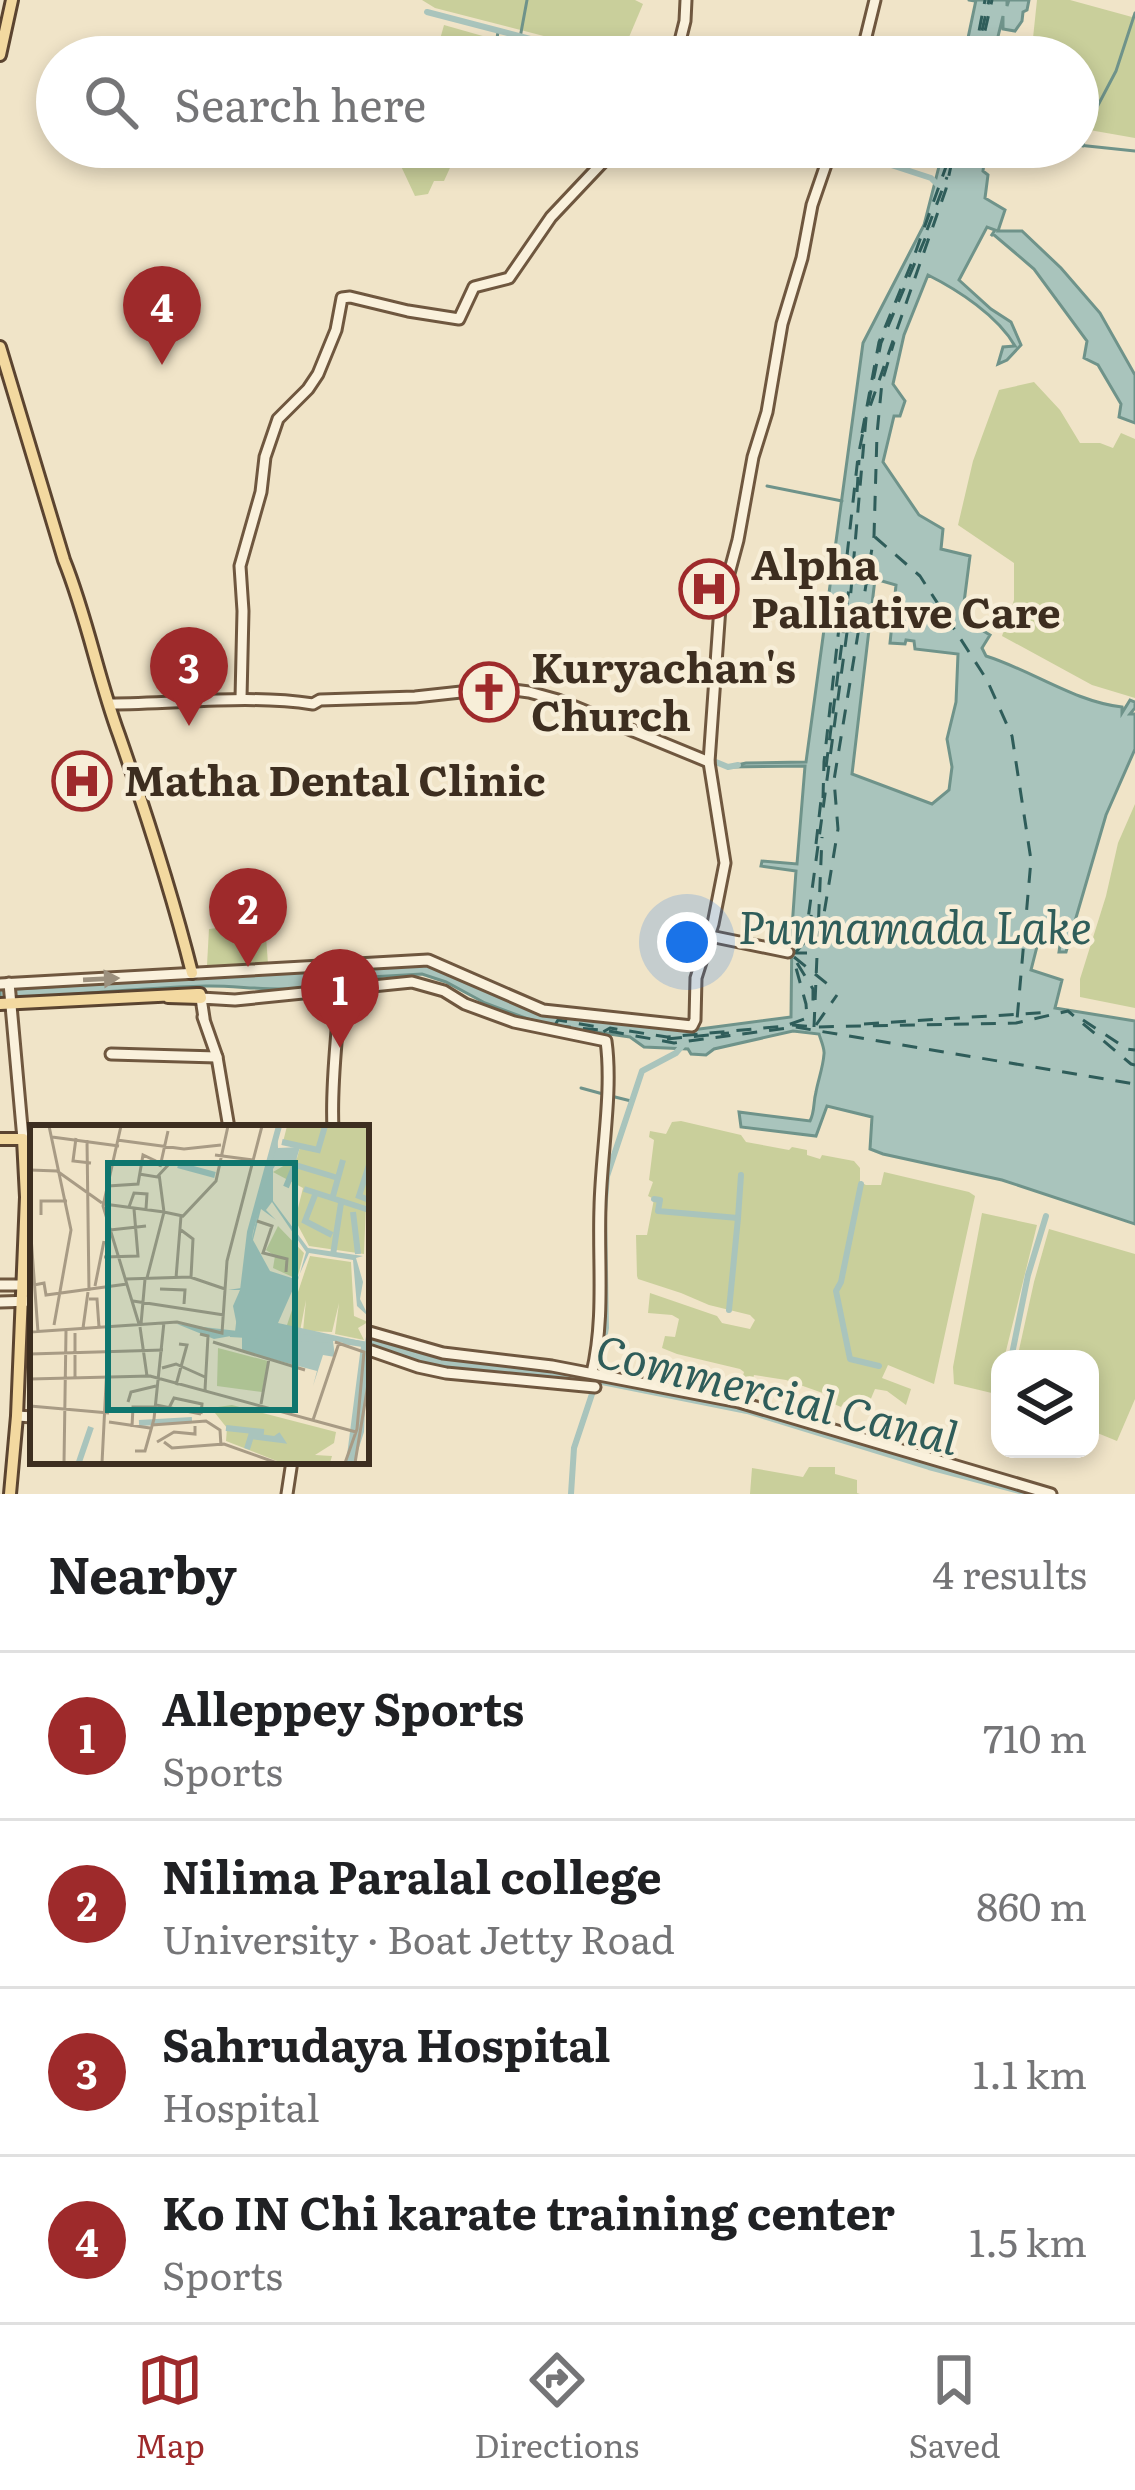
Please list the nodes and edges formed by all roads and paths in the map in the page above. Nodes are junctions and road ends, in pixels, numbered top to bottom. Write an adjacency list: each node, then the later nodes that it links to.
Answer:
1 (12, 0): 6 (main road)
2 (686, 0): 4 (main road)
3 (874, 0): 5 (main road)
4 (682, 36)
5 (866, 36)
6 (0, 55)
7 (597, 168): 10 (main road)
8 (824, 168): 12 (main road)
9 (0, 347): 11 (main road)
10 (242, 698): 11 (main road); 12 (main road)
11 (110, 704): 16 (main road)
12 (710, 760): 13 (main road)
13 (710, 936): 14 (main road); 15 (main road)
14 (788, 952)
15 (340, 964): 16 (main road); 18 (main road)
16 (193, 973): 17 (main road, one-way to 16)
17 (6, 984): 20 (main road)
18 (340, 990): 19 (main road); 24 (main road); 32 (main road)
19 (199, 996): 20 (main road); 22 (main road)
20 (7, 1003): 26 (main road)
21 (111, 1054): 22 (main road)
22 (218, 1057): 23 (main road)
23 (229, 1125)
24 (333, 1125)
25 (0, 1139): 26 (main road)
26 (28, 1139): 28 (main road)
27 (0, 1285): 28 (main road)
28 (26, 1293): 29 (main road); 34 (main road)
29 (0, 1302)
30 (369, 1332): 32 (main road)
31 (369, 1349): 33 (main road)
32 (596, 1374): 39 (main road)
33 (592, 1387)
34 (17, 1415): 35 (main road); 37 (main road)
35 (30, 1417)
36 (292, 1464): 38 (main road)
37 (10, 1494)
38 (287, 1494)
39 (1051, 1494)

